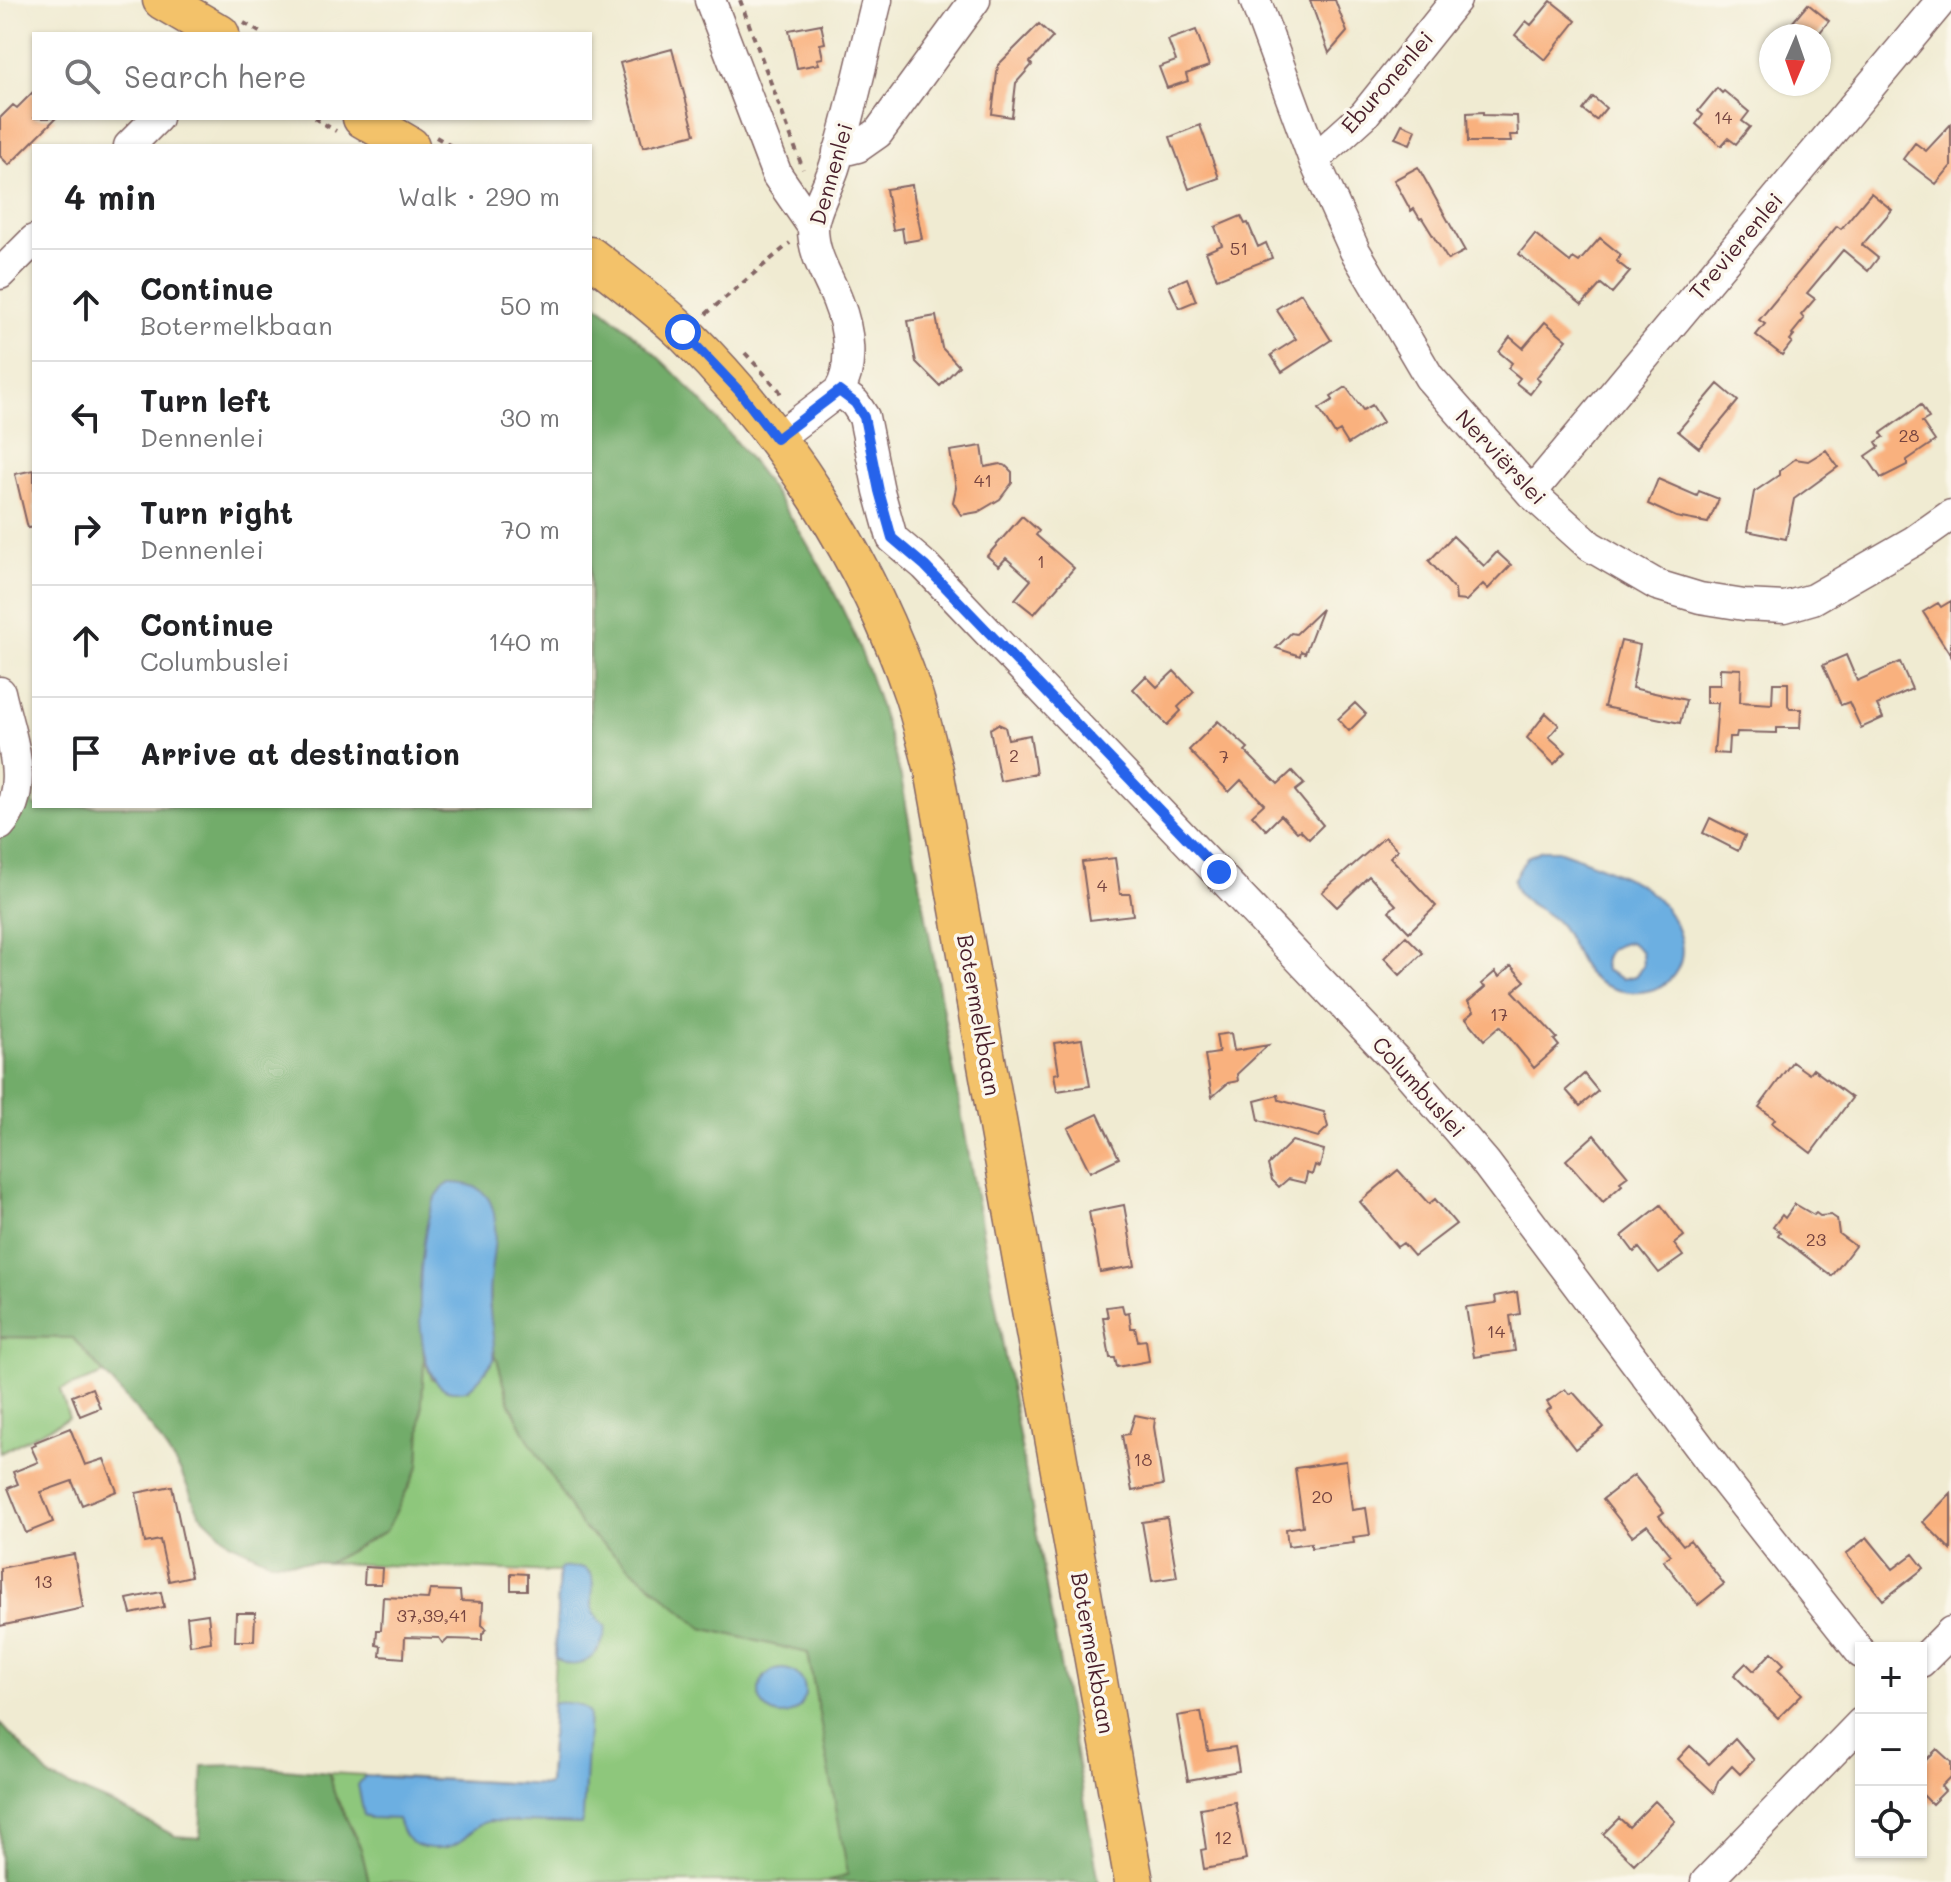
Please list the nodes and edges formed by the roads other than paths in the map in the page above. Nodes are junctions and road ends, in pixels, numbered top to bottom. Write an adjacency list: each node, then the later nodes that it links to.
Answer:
1 (162, 0): 8 (main road)
2 (710, 0): 15 (street)
3 (877, 0): 13 (street, Dennenlei)
4 (975, 0): 13 (street)
5 (1255, 0): 14 (street, Nerviërslei)
6 (1456, 0): 14 (street, Eburonenlei)
7 (1942, 0): 21 (street, Trevierenlei)
8 (217, 32)
9 (155, 120): 11 (street)
10 (365, 120): 12 (main road)
11 (131, 144)
12 (407, 144)
13 (838, 152): 15 (street, Dennenlei)
14 (1314, 160): 21 (street, Nerviërslei)
15 (813, 227): 19 (street, Dennenlei)
16 (32, 242): 18 (street)
17 (592, 258): 20 (main road, Botermelkbaan)
18 (0, 274)
19 (839, 391): 20 (street); 26 (street, Columbuslei)
20 (776, 439): 29 (main road, Botermelkbaan)
21 (1531, 493): 22 (street, Nerviërslei)
22 (1951, 515)
23 (0, 692): 24 (street)
24 (0, 825)
25 (1951, 1632): 27 (street)
26 (1855, 1645)
27 (1927, 1656)
28 (1855, 1729): 30 (street)
29 (1134, 1882)
30 (1706, 1882)

